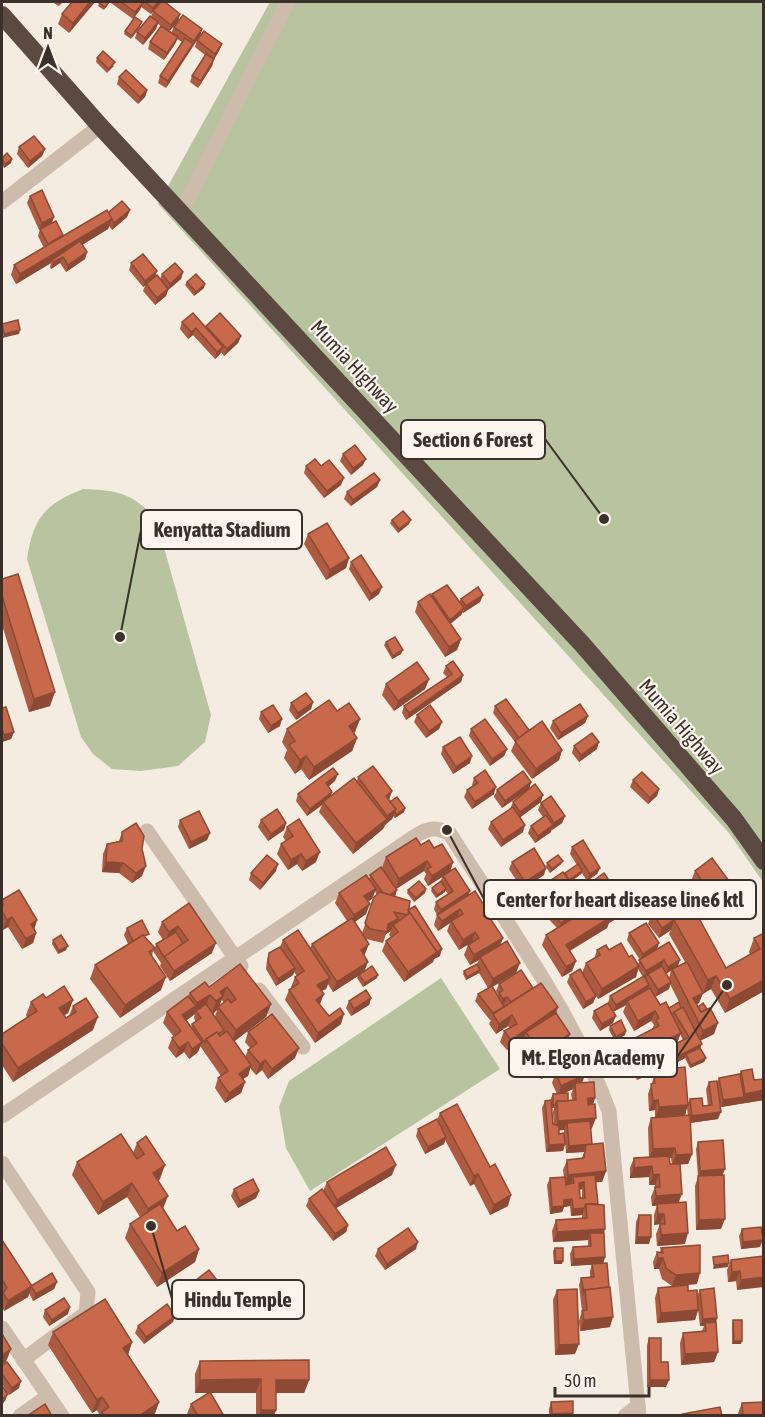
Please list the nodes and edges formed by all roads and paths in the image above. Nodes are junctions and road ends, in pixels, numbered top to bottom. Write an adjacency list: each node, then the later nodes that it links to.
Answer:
1 (288, 2): 5 (street)
2 (2, 15): 3 (highway, Mumia Highway)
3 (100, 126): 4 (street); 5 (highway, Mumia Highway)
4 (2, 202)
5 (181, 212): 7 (highway, Mumia Highway)
6 (147, 831): 8 (street)
7 (764, 861)
8 (235, 958): 9 (street); 10 (street); 15 (street)
9 (303, 1047)
10 (2, 1116)
11 (2, 1163): 13 (street)
12 (2, 1328): 13 (street)
13 (23, 1359): 14 (street)
14 (48, 1395): 16 (street); 17 (street)
15 (638, 1411): 18 (street)
16 (20, 1416)
17 (62, 1416)
18 (625, 1416)

